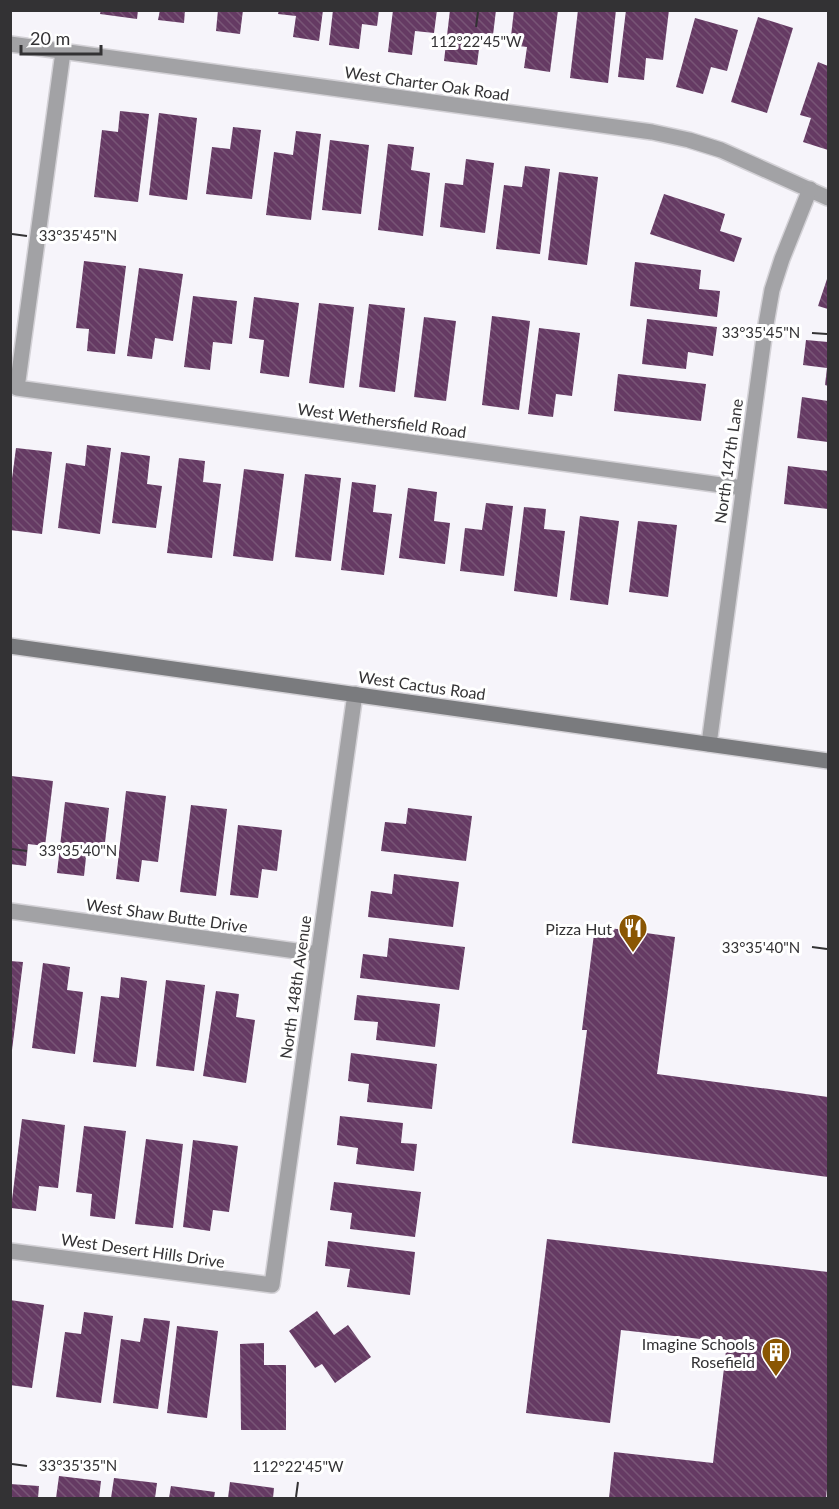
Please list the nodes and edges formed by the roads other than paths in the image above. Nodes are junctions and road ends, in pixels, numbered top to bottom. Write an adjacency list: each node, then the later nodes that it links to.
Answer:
1 (10, 44): 2 (street, West Charter Oak Road)
2 (63, 52): 3 (street, West Charter Oak Road); 5 (street, West Wethersfield Road)
3 (810, 189): 4 (street, West Charter Oak Road); 5 (street, North 147th Lane)
4 (828, 198)
5 (743, 488): 8 (street, North 147th Lane)
6 (10, 646): 7 (main road, West Cactus Road)
7 (355, 694): 8 (main road, West Cactus Road); 11 (street, North 148th Avenue)
8 (709, 744): 9 (main road, West Cactus Road)
9 (828, 761)
10 (10, 911): 11 (street, West Shaw Butte Drive)
11 (318, 954): 13 (street, North 148th Avenue)
12 (10, 1251): 13 (street, West Desert Hills Drive)
13 (272, 1285)

